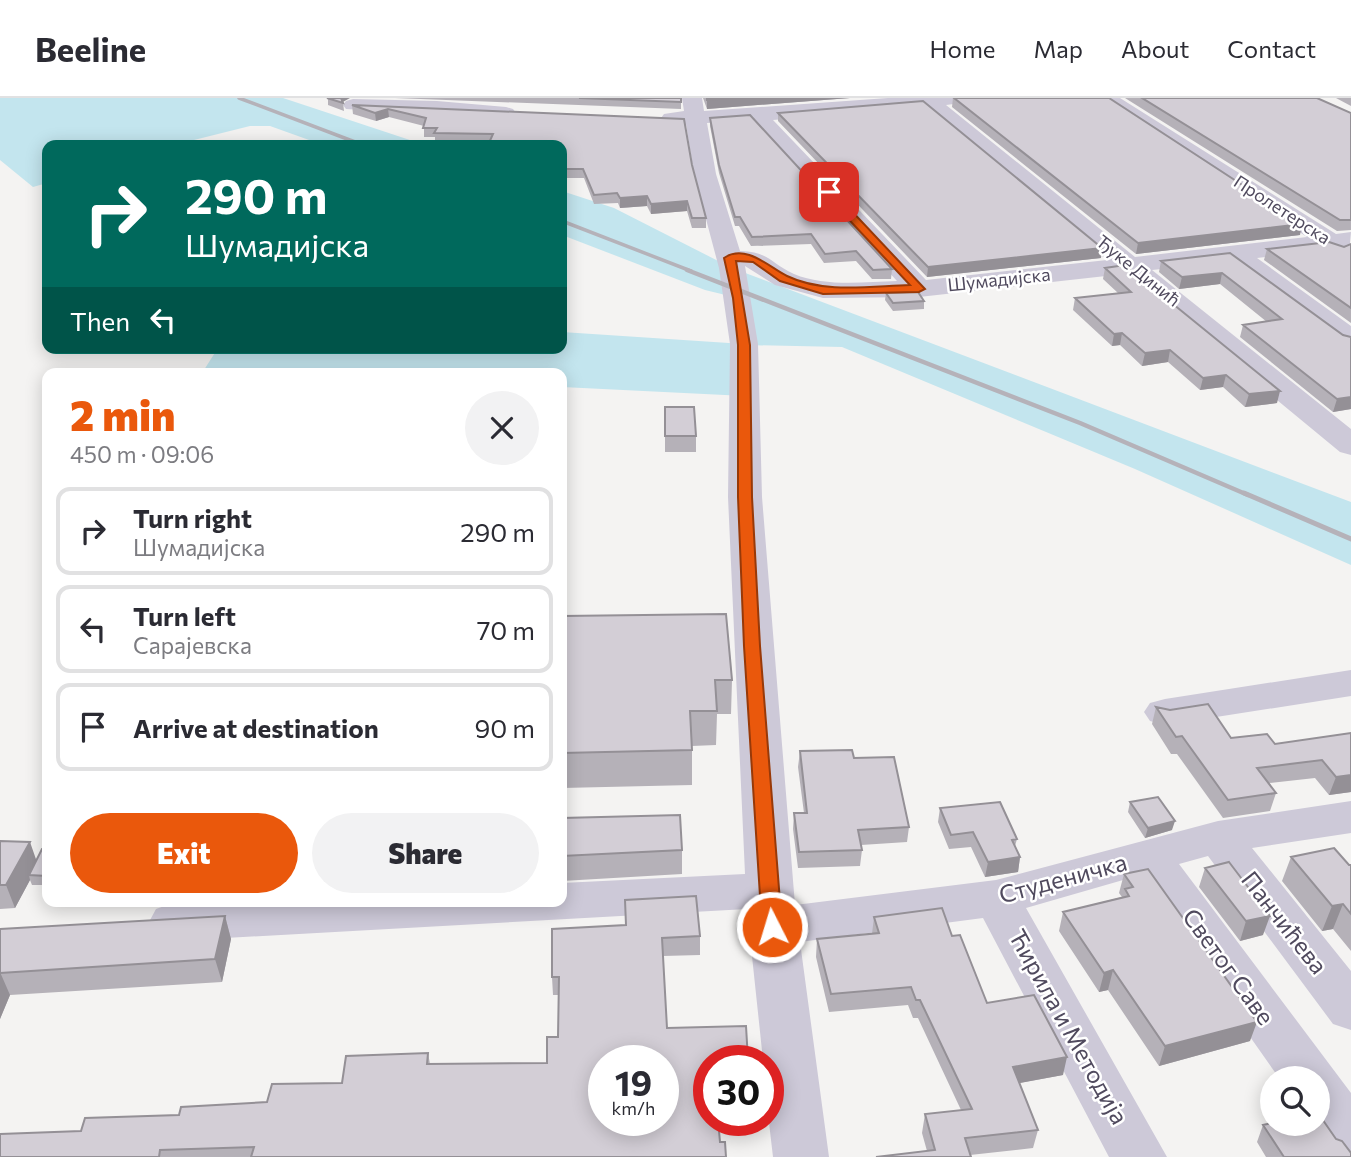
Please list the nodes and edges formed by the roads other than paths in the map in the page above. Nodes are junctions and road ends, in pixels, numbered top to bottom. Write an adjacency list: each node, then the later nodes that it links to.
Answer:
1 (962, 98): 3 (street)
2 (1106, 98): 9 (street, Пролетерска)
3 (926, 99): 7 (street); 11 (street, Ђуке Динић)
4 (353, 105): 6 (street)
5 (693, 108): 7 (street); 8 (street); 12 (street)
6 (527, 114)
7 (757, 115): 13 (street)
8 (652, 118)
9 (1345, 246): 10 (street, Шумадијска)
10 (1233, 253): 11 (street, Шумадијска); 14 (street)
11 (1131, 265): 13 (street, Шумадијска); 15 (street, Ђуке Динић)
12 (733, 273): 13 (street, Шумадијска); 24 (street)
13 (919, 289)
14 (1351, 339)
15 (1351, 445)
16 (1351, 683): 17 (street)
17 (1165, 712)
18 (1351, 817): 19 (street, Студеничка)
19 (1218, 836): 20 (street, Студеничка); 26 (street, Панчићева)
20 (1147, 856): 21 (street, Студеничка); 27 (street, Светог Саве)
21 (996, 898): 24 (street, Студеничка); 31 (street, Ћирила и Методија)
22 (567, 901): 24 (street, Студеничка)
23 (448, 907): 25 (street)
24 (771, 908): 30 (street)
25 (128, 925)
26 (1351, 1009)
27 (1300, 1066)
28 (1330, 1108): 29 (street)
29 (1351, 1137)
30 (801, 1157)
31 (1139, 1157)

